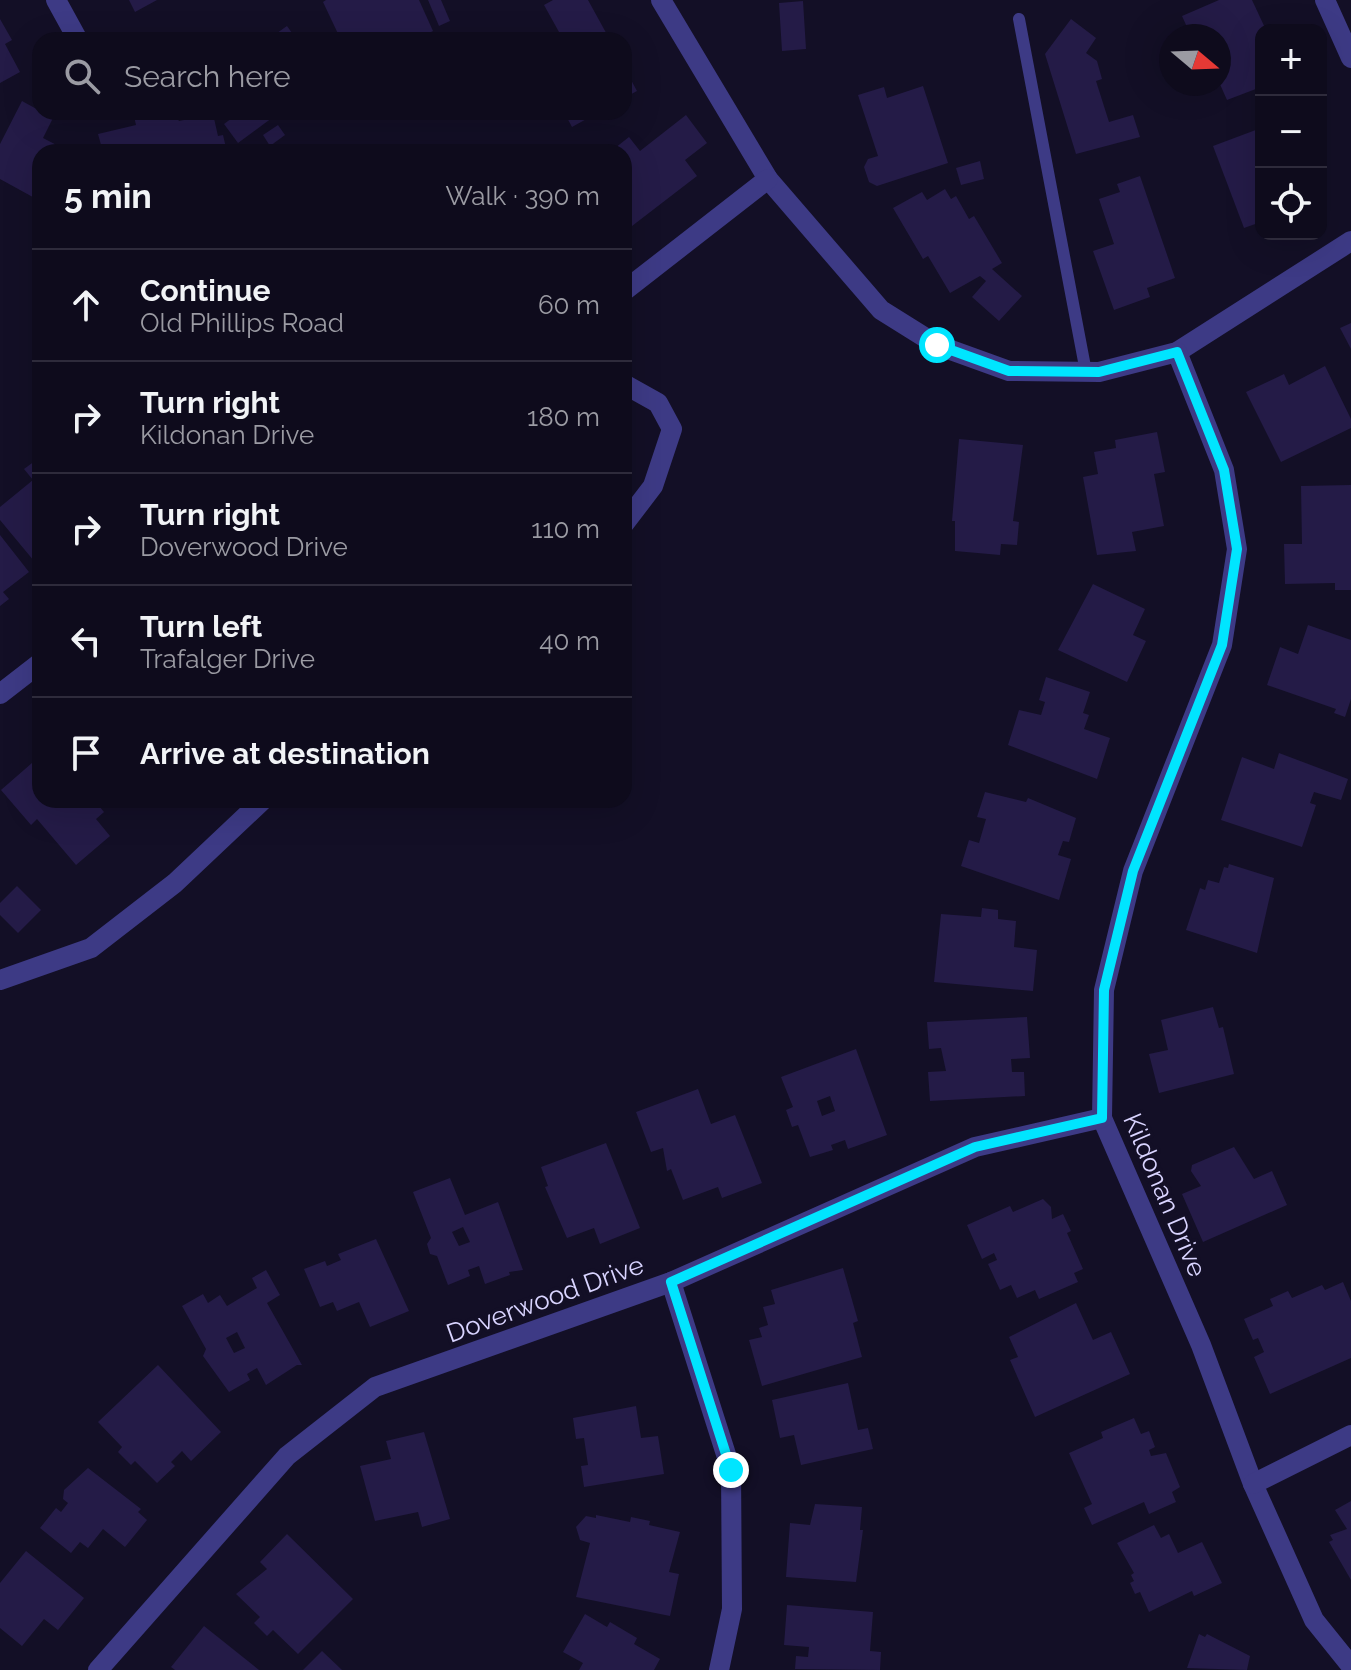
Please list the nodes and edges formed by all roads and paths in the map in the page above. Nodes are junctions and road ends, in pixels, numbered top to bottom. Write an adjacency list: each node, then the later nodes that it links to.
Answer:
1 (56, 0): 5 (street)
2 (661, 0): 7 (street)
3 (1325, 0): 6 (street)
4 (1019, 19): 11 (lane)
5 (74, 32)
6 (1351, 58)
7 (768, 179): 9 (street); 11 (street)
8 (1351, 241): 10 (street)
9 (632, 285)
10 (1177, 352): 11 (street); 18 (street, Kildonan Drive)
11 (1086, 372)
12 (632, 388): 13 (street)
13 (632, 514)
14 (32, 669): 15 (street)
15 (0, 694)
16 (255, 808): 17 (street)
17 (0, 980)
18 (1102, 1118): 19 (street, Doverwood Drive); 21 (street, Kildonan Drive)
19 (671, 1282): 23 (street, Doverwood Drive); 24 (street)
20 (1351, 1435): 21 (street)
21 (1253, 1484): 22 (street, Kildonan Drive)
22 (1351, 1666)
23 (98, 1670)
24 (719, 1670)

